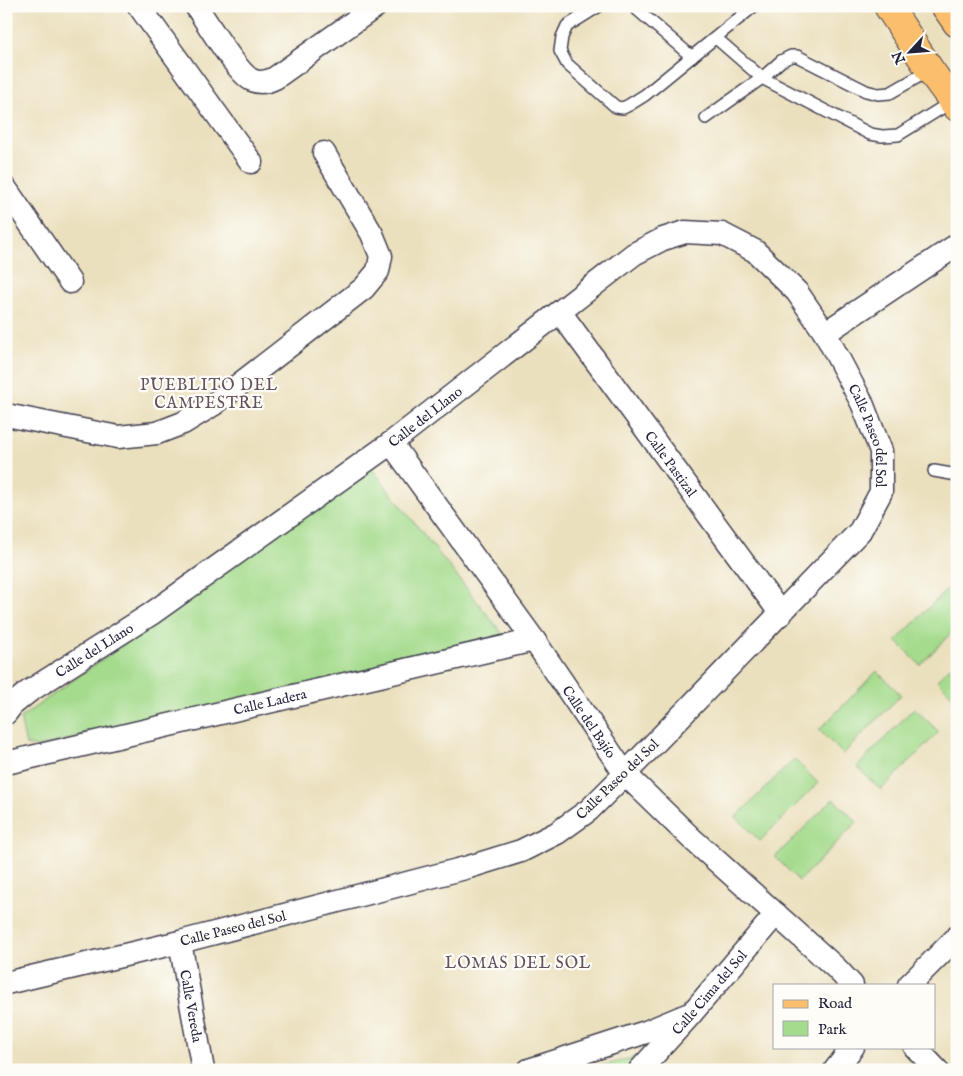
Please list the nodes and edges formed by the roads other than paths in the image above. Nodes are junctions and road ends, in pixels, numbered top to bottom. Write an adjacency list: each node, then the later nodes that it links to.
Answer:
1 (139, 6): 17 (street)
2 (196, 6): 3 (street)
3 (376, 6)
4 (599, 6): 11 (lane)
5 (633, 6): 11 (lane)
6 (754, 6): 10 (lane)
7 (888, 6): 12 (main road)
8 (945, 6): 9 (main road)
9 (957, 23)
10 (716, 38): 11 (lane); 13 (lane)
11 (692, 58)
12 (930, 70): 13 (lane); 14 (main road)
13 (762, 78): 14 (lane); 15 (lane)
14 (955, 104)
15 (706, 118)
16 (324, 153): 23 (street)
17 (251, 162)
18 (6, 189): 20 (street)
19 (957, 245): 22 (street)
20 (70, 282)
21 (560, 312): 22 (street, Calle del Llano); 24 (street, Calle del Llano); 27 (street, Calle Pastizal)
22 (825, 333): 27 (street, Calle Paseo del Sol)
23 (6, 415)
24 (391, 443): 28 (street, Calle del Bajío); 29 (street, Calle del Llano)
25 (934, 471): 26 (lane)
26 (957, 475)
27 (780, 614): 31 (street, Calle Paseo del Sol)
28 (534, 640): 30 (street, Calle Ladera); 31 (street, Calle del Bajío)
29 (8, 709)
30 (6, 763)
31 (625, 774): 32 (street, Calle del Bajío); 34 (street, Calle Paseo del Sol)
32 (776, 914): 36 (street, Calle del Bajío); 38 (street, Calle Cima del Sol)
33 (957, 937): 37 (street)
34 (180, 942): 35 (street, Calle Paseo del Sol); 41 (street, Calle Vereda)
35 (6, 983)
36 (851, 984)
37 (910, 984)
38 (691, 1014): 42 (street); 43 (street, Calle Cima del Sol)
39 (852, 1048): 44 (street)
40 (916, 1048): 45 (street)
41 (203, 1070)
42 (529, 1070)
43 (640, 1070)
44 (835, 1070)
45 (937, 1070)

